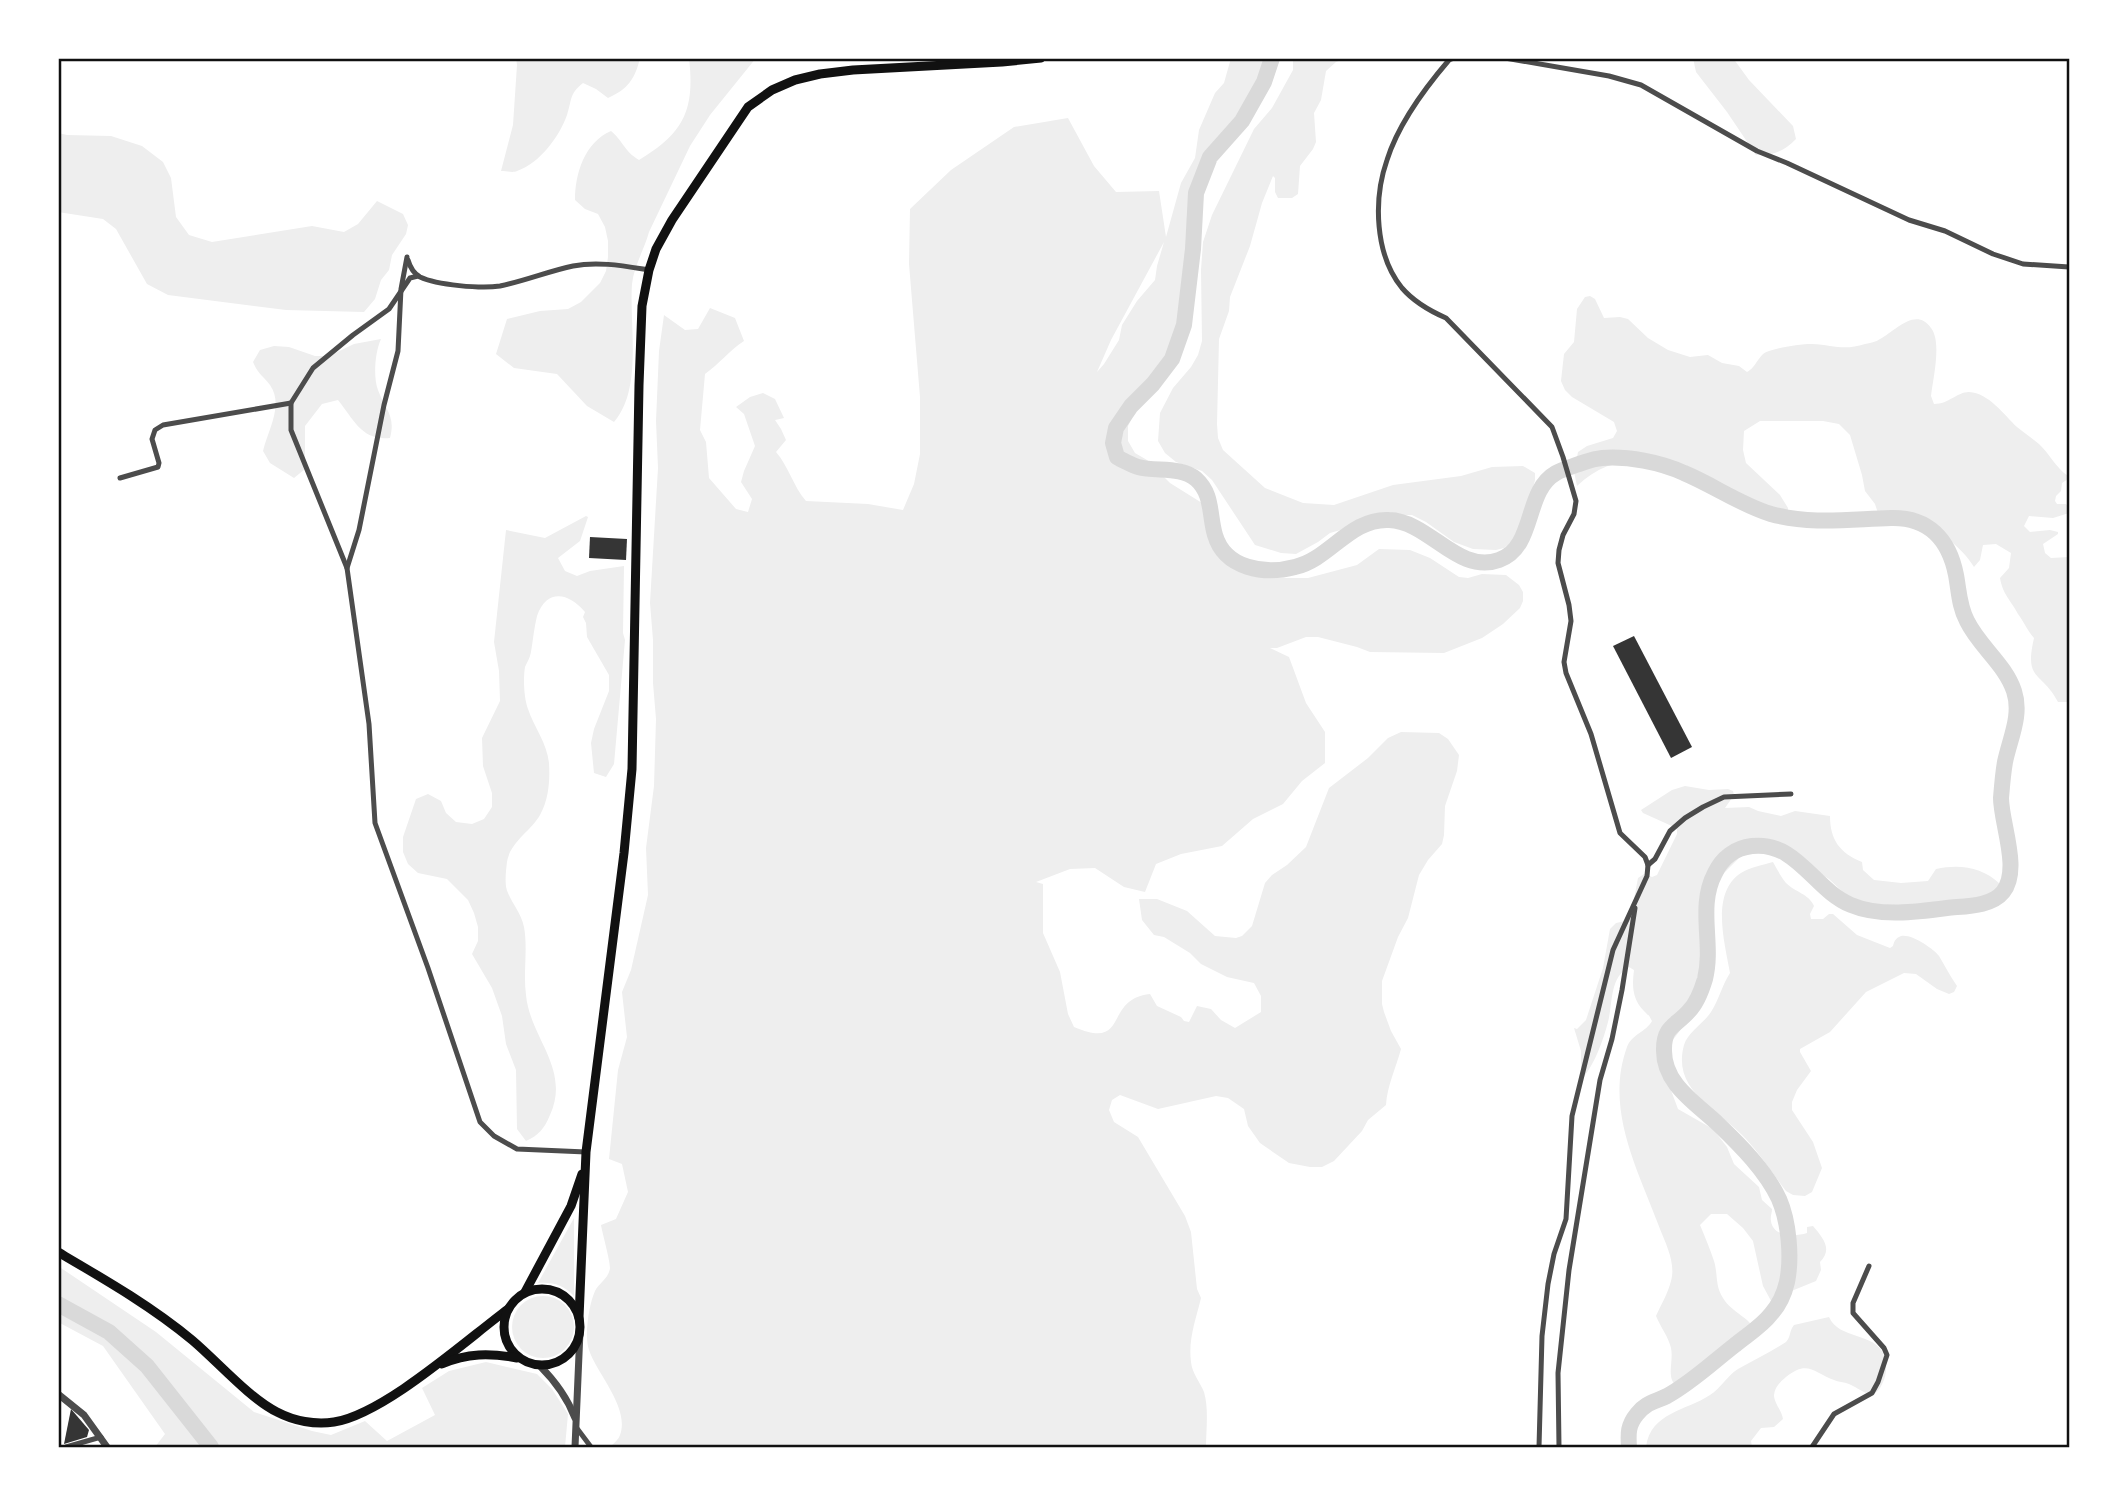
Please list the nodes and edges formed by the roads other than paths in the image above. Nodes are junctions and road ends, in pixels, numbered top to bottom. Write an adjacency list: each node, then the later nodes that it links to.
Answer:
1 (1041, 58): 5 (main road)
2 (1454, 58): 12 (street)
3 (1505, 58): 4 (street)
4 (2069, 267)
5 (649, 270): 6 (street); 14 (main road)
6 (418, 276): 7 (street); 7 (street)
7 (401, 289): 8 (street); 10 (street)
8 (291, 402): 9 (street); 10 (street)
9 (120, 478)
10 (346, 568): 14 (street)
11 (1791, 793): 12 (street)
12 (1648, 865): 13 (street)
13 (1636, 902): 32 (street); 33 (street)
14 (586, 1152): 15 (main road)
15 (585, 1166): 18 (main road); 20 (main road)
16 (58, 1252): 24 (main road)
17 (1869, 1266): 34 (street)
18 (525, 1292): 19 (main road); 20 (main road)
19 (508, 1309): 22 (main road); 24 (main road)
20 (579, 1318): 21 (main road)
21 (580, 1331): 23 (main road); 26 (street)
22 (519, 1358): 23 (main road); 24 (main road)
23 (540, 1366): 26 (street)
24 (430, 1368)
25 (58, 1394): 27 (street)
26 (577, 1424): 30 (street); 31 (street)
27 (101, 1437): 28 (street); 29 (street)
28 (66, 1447)
29 (107, 1447)
30 (575, 1447)
31 (591, 1447)
32 (1539, 1447)
33 (1559, 1447)
34 (1812, 1447)

